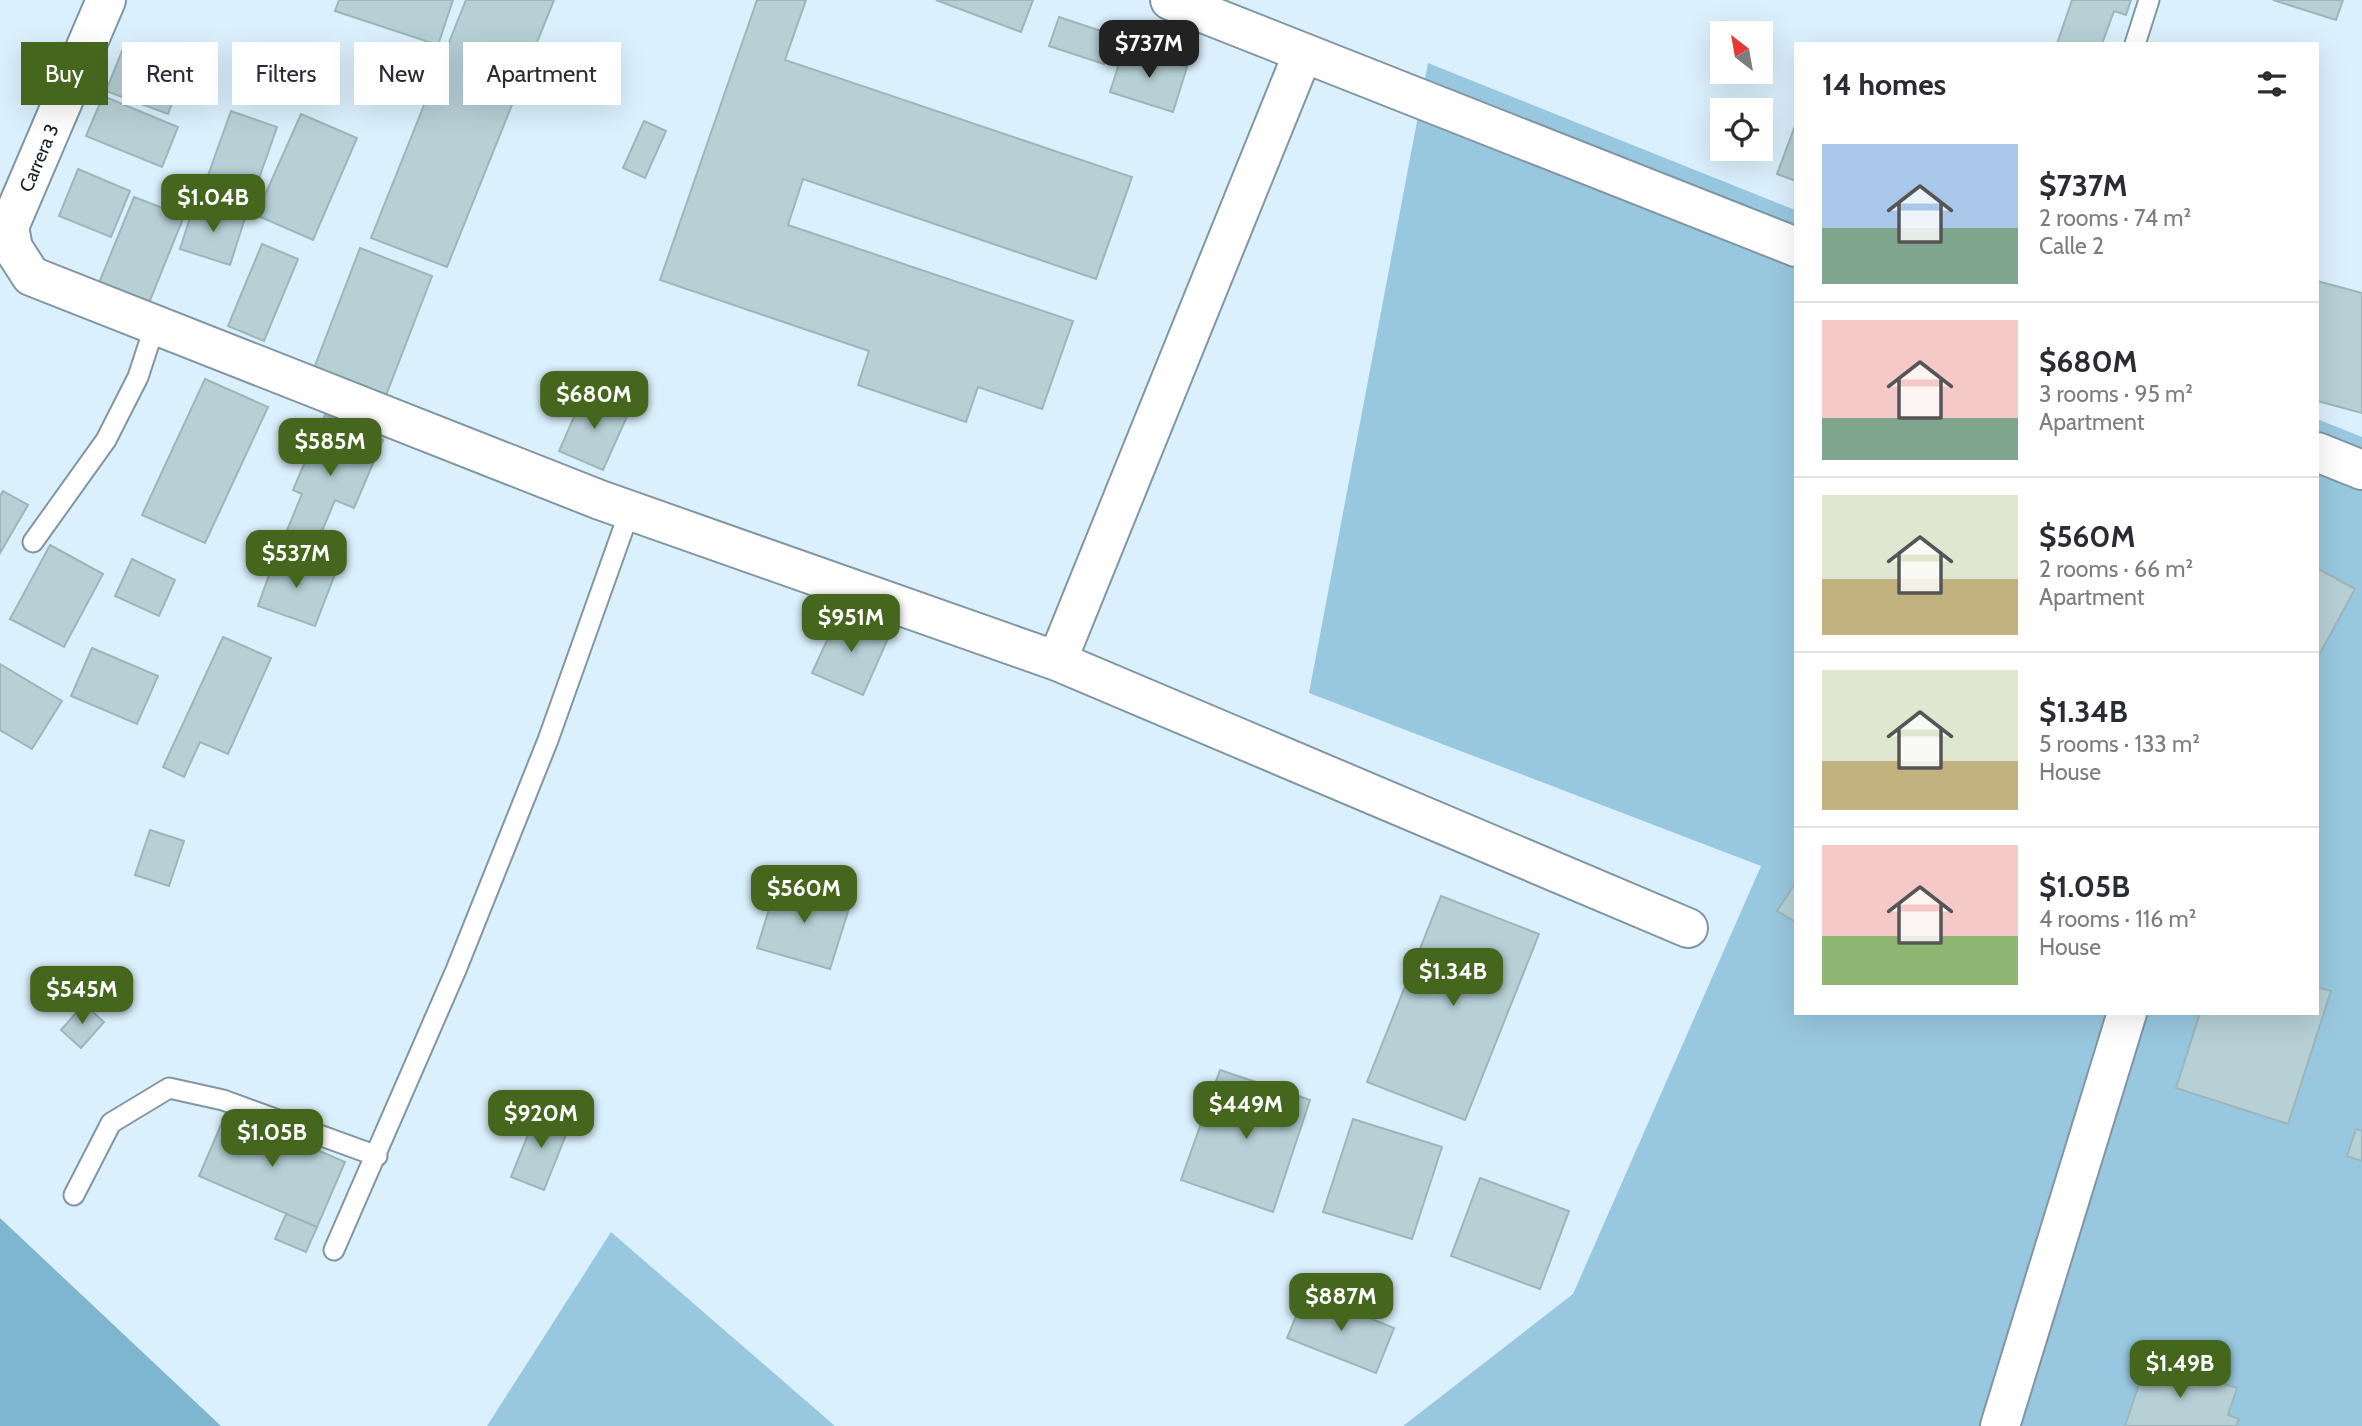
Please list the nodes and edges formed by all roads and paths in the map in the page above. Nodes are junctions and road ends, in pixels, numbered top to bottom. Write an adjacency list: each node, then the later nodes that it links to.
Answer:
1 (106, 0): 9 (street, Carrera 3)
2 (1170, 0): 5 (street)
3 (1186, 0): 5 (street)
4 (2149, 0): 6 (lane)
5 (1220, 20): 7 (street)
6 (2137, 42)
7 (1303, 53): 8 (street); 14 (street)
8 (1794, 246)
9 (155, 325): 12 (street); 13 (lane)
10 (2319, 453): 11 (street)
11 (2362, 470)
12 (630, 510): 14 (street); 17 (lane)
13 (33, 542)
14 (1057, 661): 15 (street)
15 (1688, 928)
16 (2126, 1015): 20 (street)
17 (377, 1156): 18 (lane); 19 (lane)
18 (74, 1195)
19 (334, 1250)
20 (2000, 1426)

